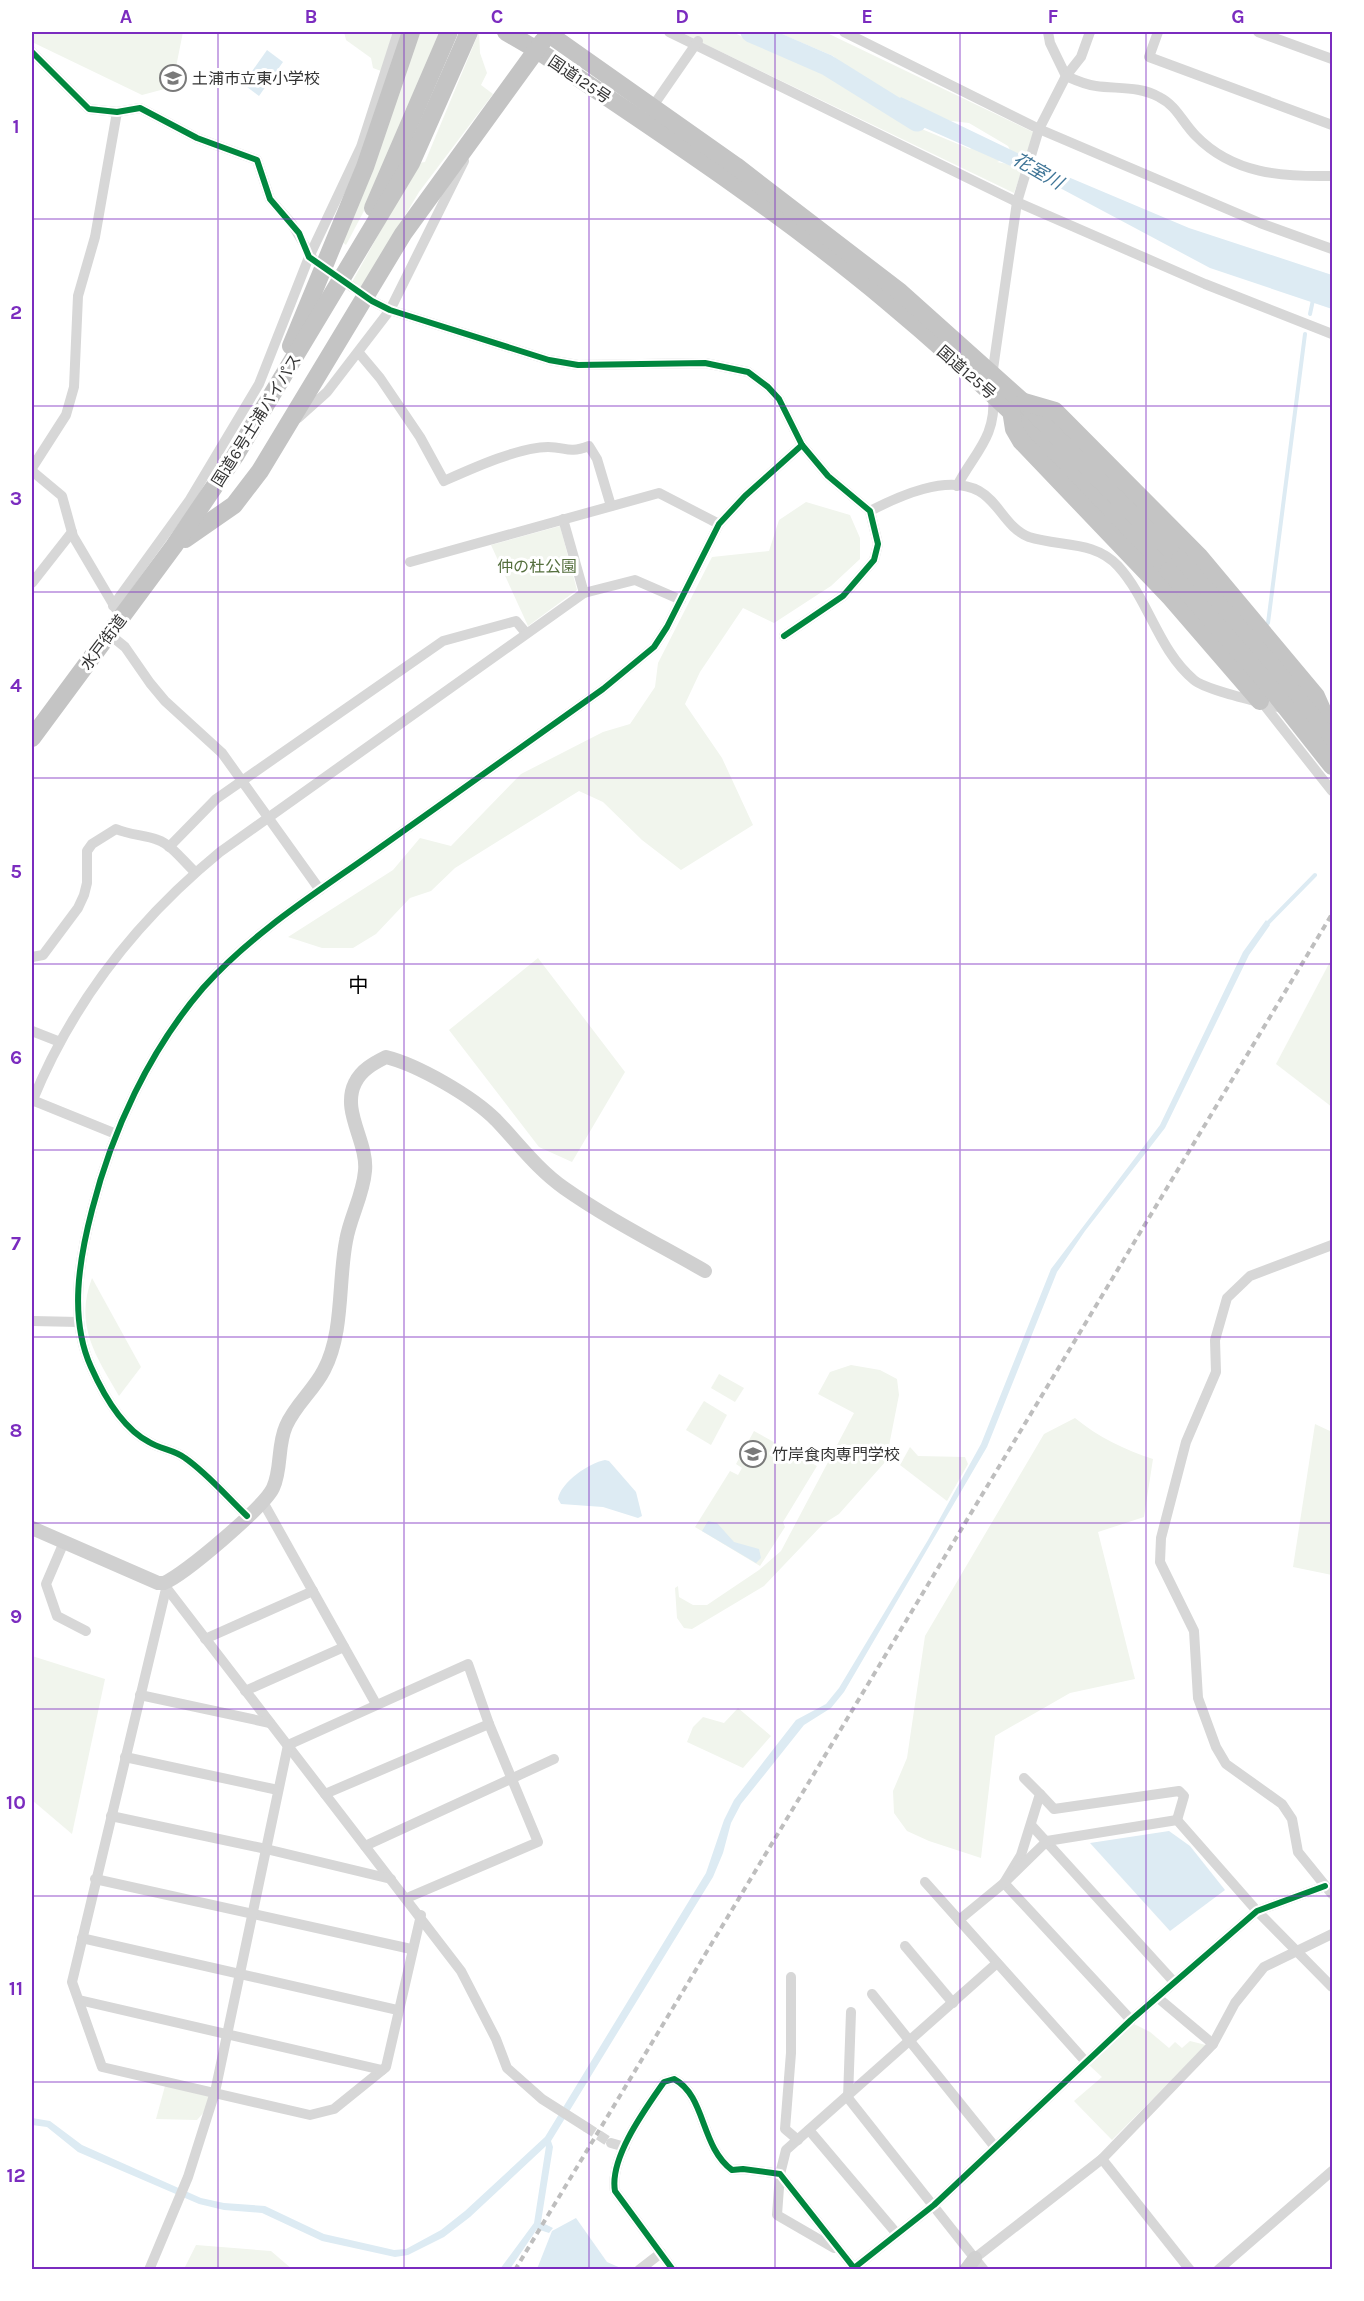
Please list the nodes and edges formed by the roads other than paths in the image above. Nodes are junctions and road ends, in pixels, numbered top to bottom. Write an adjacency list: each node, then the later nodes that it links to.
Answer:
1 (398, 32): 26 (street)
2 (411, 32): 35 (highway)
3 (449, 32): 28 (highway, 国道6号土浦バイパス)
4 (470, 32): 28 (highway, 国道6号土浦バイパス)
5 (506, 32): 14 (highway, 国道125号)
6 (548, 32): 14 (highway); 18 (highway, 国道125号)
7 (669, 32): 13 (street)
8 (844, 32): 22 (street)
9 (1048, 32): 17 (street)
10 (1090, 32): 17 (street)
11 (1158, 32): 20 (street)
12 (1258, 32): 16 (street)
13 (697, 43): 18 (street); 24 (street)
14 (537, 50): 21 (highway); 34 (highway, 国道125号)
15 (32, 52): 19 (street)
16 (1332, 59)
17 (1066, 76): 22 (street); 23 (street)
18 (653, 106): 33 (highway, 国道125号)
19 (117, 112): 26 (street); 39 (street)
20 (1332, 125)
21 (480, 128): 30 (street); 37 (highway)
22 (1039, 133): 24 (street); 25 (street)
23 (1332, 176)
24 (1018, 198): 31 (street); 33 (street)
25 (1332, 249)
26 (309, 256): 27 (street); 52 (street)
27 (319, 264)
28 (335, 291): 35 (highway, 国道6号土浦バイパス)
29 (372, 301): 30 (street)
30 (390, 310): 32 (street); 38 (street)
31 (1332, 334)
32 (359, 352): 37 (street); 41 (street)
33 (992, 373): 34 (street); 36 (highway, 国道125号)
34 (993, 394): 36 (highway, 国道125号); 40 (street)
35 (272, 395): 46 (highway, 国道6号土浦バイパス)
36 (1017, 406): 48 (highway, 国道125号); 56 (highway); 57 (highway)
37 (290, 425): 46 (highway)
38 (802, 445): 42 (street); 44 (street)
39 (32, 469): 45 (street)
40 (957, 486): 42 (street); 56 (street)
41 (611, 506): 43 (street); 44 (street)
42 (870, 511): 55 (street)
43 (563, 519): 47 (street); 50 (street)
44 (719, 524): 51 (street)
45 (72, 532): 49 (street); 52 (street)
46 (174, 546): 52 (highway, 水戸街道)
47 (410, 561)
48 (1174, 566): 59 (highway, 国道125号, bridge); 60 (highway, 国道125号, bridge)
49 (32, 583)
50 (584, 592): 51 (street); 53 (street)
51 (681, 600): 66 (street)
52 (118, 610): 54 (highway, 水戸街道)
53 (526, 633): 61 (street); 63 (street)
54 (109, 634): 58 (highway, 水戸街道); 61 (street)
55 (784, 636)
56 (1260, 701): 57 (street); 62 (street)
57 (1331, 724)
58 (32, 738)
59 (1332, 742)
60 (1332, 766)
61 (243, 780): 63 (street); 64 (street)
62 (1332, 791)
63 (268, 816): 65 (street); 66 (street)
64 (169, 847): 65 (street); 67 (street)
65 (195, 872): 69 (street)
66 (320, 890): 71 (street)
67 (32, 957)
68 (32, 1030): 69 (street)
69 (60, 1042): 70 (street)
70 (32, 1101): 71 (street)
71 (116, 1134): 75 (street)
72 (1332, 1245): 108 (street)
73 (705, 1271): 76 (street)
74 (32, 1321): 75 (street)
75 (79, 1322): 77 (street)
76 (263, 1502): 77 (street); 81 (street)
77 (247, 1516): 80 (street)
78 (32, 1528): 79 (street)
79 (64, 1542): 80 (street); 82 (street)
80 (165, 1586): 83 (street); 86 (street)
81 (313, 1591): 83 (street); 84 (street)
82 (86, 1631)
83 (205, 1639): 85 (street)
84 (344, 1647): 85 (street); 87 (street)
85 (245, 1691): 88 (street)
86 (140, 1695): 88 (street); 91 (street)
87 (376, 1704): 89 (street); 90 (street)
88 (270, 1723): 90 (street)
89 (489, 1724): 94 (street); 96 (street)
90 (288, 1745): 95 (street); 96 (street)
91 (125, 1757): 95 (street); 98 (street)
92 (554, 1759): 94 (street)
93 (1024, 1778): 97 (street)
94 (512, 1779): 102 (street); 109 (street)
95 (278, 1790): 103 (street)
96 (325, 1794): 102 (street)
97 (1040, 1794): 99 (street); 100 (street)
98 (111, 1816): 103 (street); 105 (street)
99 (1177, 1820): 101 (street); 110 (street)
100 (1032, 1826): 101 (street); 107 (street)
101 (1047, 1841): 107 (street); 122 (street)
102 (365, 1846): 104 (street)
103 (266, 1849): 104 (street); 111 (street)
104 (391, 1879): 109 (street)
105 (95, 1880): 111 (street); 115 (street)
106 (925, 1882): 113 (street)
107 (1004, 1883): 113 (street); 130 (street)
108 (1329, 1890): 110 (street)
109 (406, 1898): 112 (street)
110 (1257, 1911): 118 (street); 122 (street)
111 (253, 1912): 117 (street); 120 (street)
112 (421, 1915): 117 (street); 138 (street)
113 (959, 1920): 119 (street)
114 (1332, 1934): 118 (street)
115 (82, 1938): 120 (street); 126 (street)
116 (905, 1946): 127 (street)
117 (411, 1949): 128 (street)
118 (1298, 1950): 123 (street); 133 (street)
119 (997, 1963): 127 (street); 134 (street)
120 (240, 1974): 128 (street); 131 (street)
121 (790, 1977): 140 (street)
122 (1174, 1982): 125 (street)
123 (1332, 1987)
124 (872, 1995): 132 (street)
125 (1157, 1997): 130 (street); 133 (street)
126 (79, 2000): 131 (street); 136 (street)
127 (953, 2003): 132 (street)
128 (398, 2010): 135 (street)
129 (851, 2012): 137 (street)
130 (1131, 2020): 134 (street)
131 (227, 2032): 135 (street); 136 (street)
132 (909, 2042): 137 (street); 143 (street)
133 (1213, 2044): 144 (street)
134 (1086, 2062): 143 (street)
135 (382, 2070): 136 (street)
136 (215, 2092): 152 (street)
137 (848, 2098): 139 (street); 147 (street)
138 (586, 2127)
139 (809, 2130): 140 (street); 148 (street)
140 (798, 2140): 146 (street)
141 (611, 2143): 142 (street)
142 (625, 2147): 146 (street); 150 (street)
143 (996, 2147): 147 (street)
144 (1102, 2159): 151 (street); 156 (street)
145 (1332, 2171): 157 (street)
146 (780, 2174): 149 (street); 149 (street)
147 (934, 2205): 148 (street); 151 (street)
148 (897, 2234): 149 (street)
149 (841, 2251)
150 (662, 2253): 153 (street); 154 (street)
151 (980, 2264): 155 (street)
152 (149, 2270)
153 (639, 2270)
154 (673, 2270)
155 (966, 2270)
156 (1190, 2270)
157 (1218, 2270)

